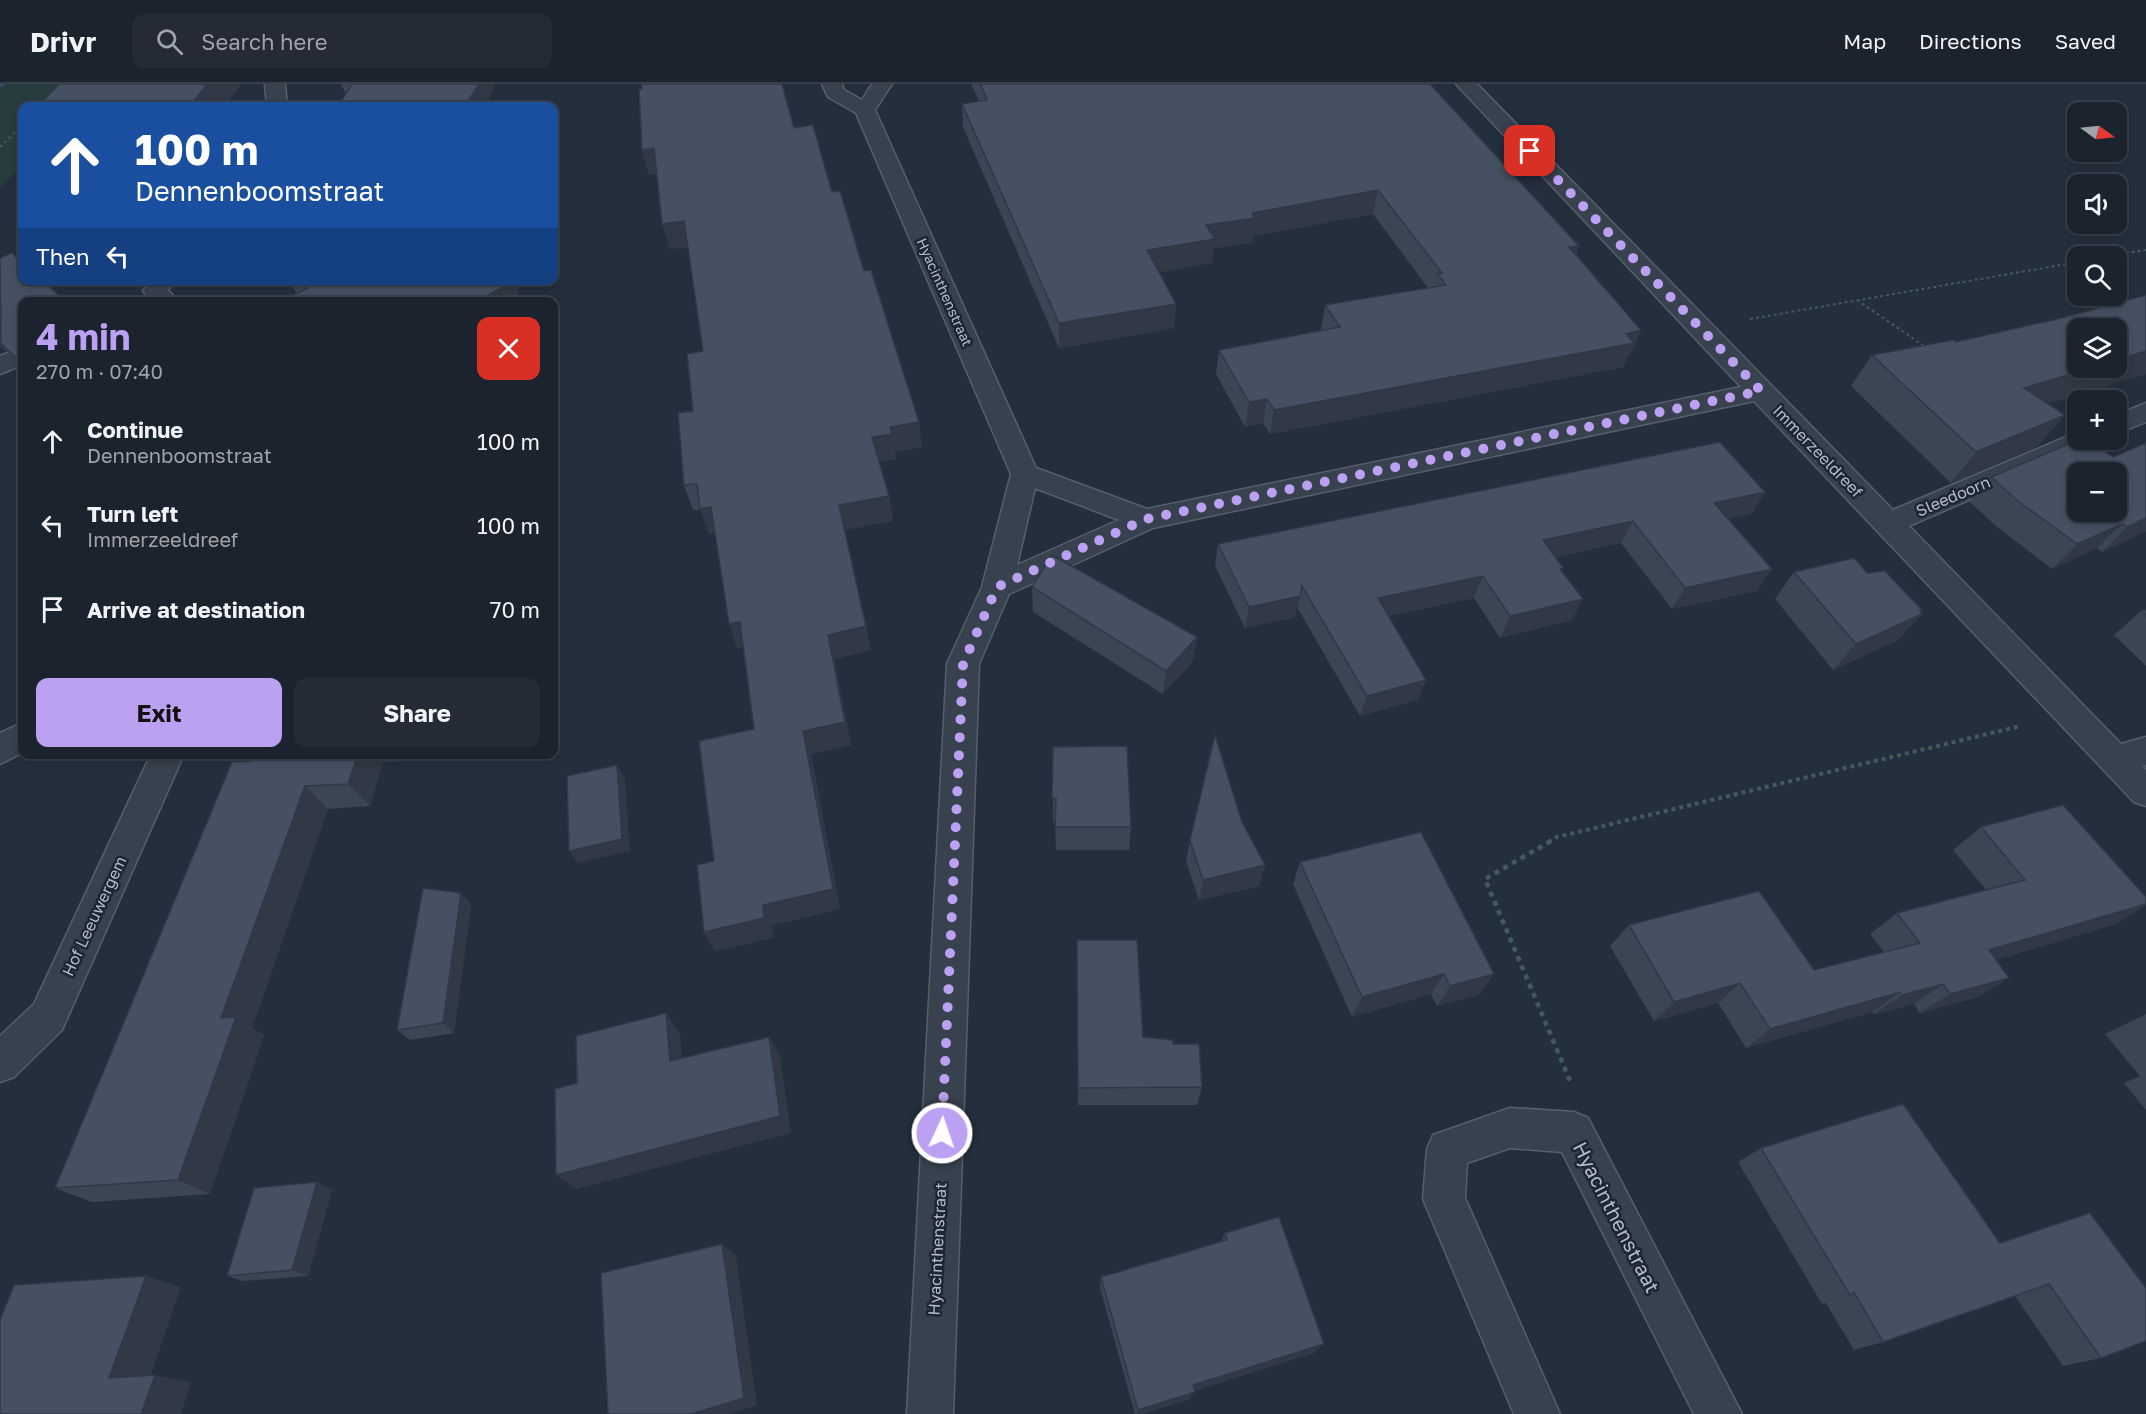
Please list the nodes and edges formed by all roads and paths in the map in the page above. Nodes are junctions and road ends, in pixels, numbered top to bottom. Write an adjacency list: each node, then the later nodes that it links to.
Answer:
1 (275, 84): 5 (street)
2 (832, 84): 6 (street)
3 (882, 84): 6 (street)
4 (1466, 84): 13 (street, Immerzeeldreef)
5 (277, 102)
6 (865, 111): 21 (street, Hyacinthenstraat)
7 (18, 130): 8 (path)
8 (0, 147)
9 (2146, 250): 10 (path)
10 (2127, 253)
11 (2067, 264): 12 (path)
12 (1857, 300): 13 (path); 14 (path)
13 (1700, 328): 17 (street, Immerzeeldreef)
14 (1934, 354)
15 (18, 357): 16 (street)
16 (0, 366)
17 (1761, 391): 22 (street); 23 (street, Immerzeeldreef)
18 (2146, 412): 19 (street)
19 (2127, 420)
20 (2067, 447): 23 (street, Sleedoorn)
21 (1025, 474): 22 (street); 24 (street, Hyacinthenstraat)
22 (1146, 519): 24 (street)
23 (1888, 524): 25 (street, Immerzeeldreef)
24 (997, 587): 34 (street, Hyacinthenstraat)
25 (2071, 714): 30 (street, Immerzeeldreef); 33 (path)
26 (18, 739): 27 (street)
27 (0, 750)
28 (2146, 751): 30 (street)
29 (166, 759): 32 (street, Hof Leeuwergem)
30 (2115, 759): 31 (street, Immerzeeldreef)
31 (2146, 792)
32 (0, 1063)
33 (1574, 1132): 35 (street, Hyacinthenstraat); 36 (street, Hyacinthenstraat)
34 (930, 1414)
35 (1537, 1414)
36 (1719, 1414)

